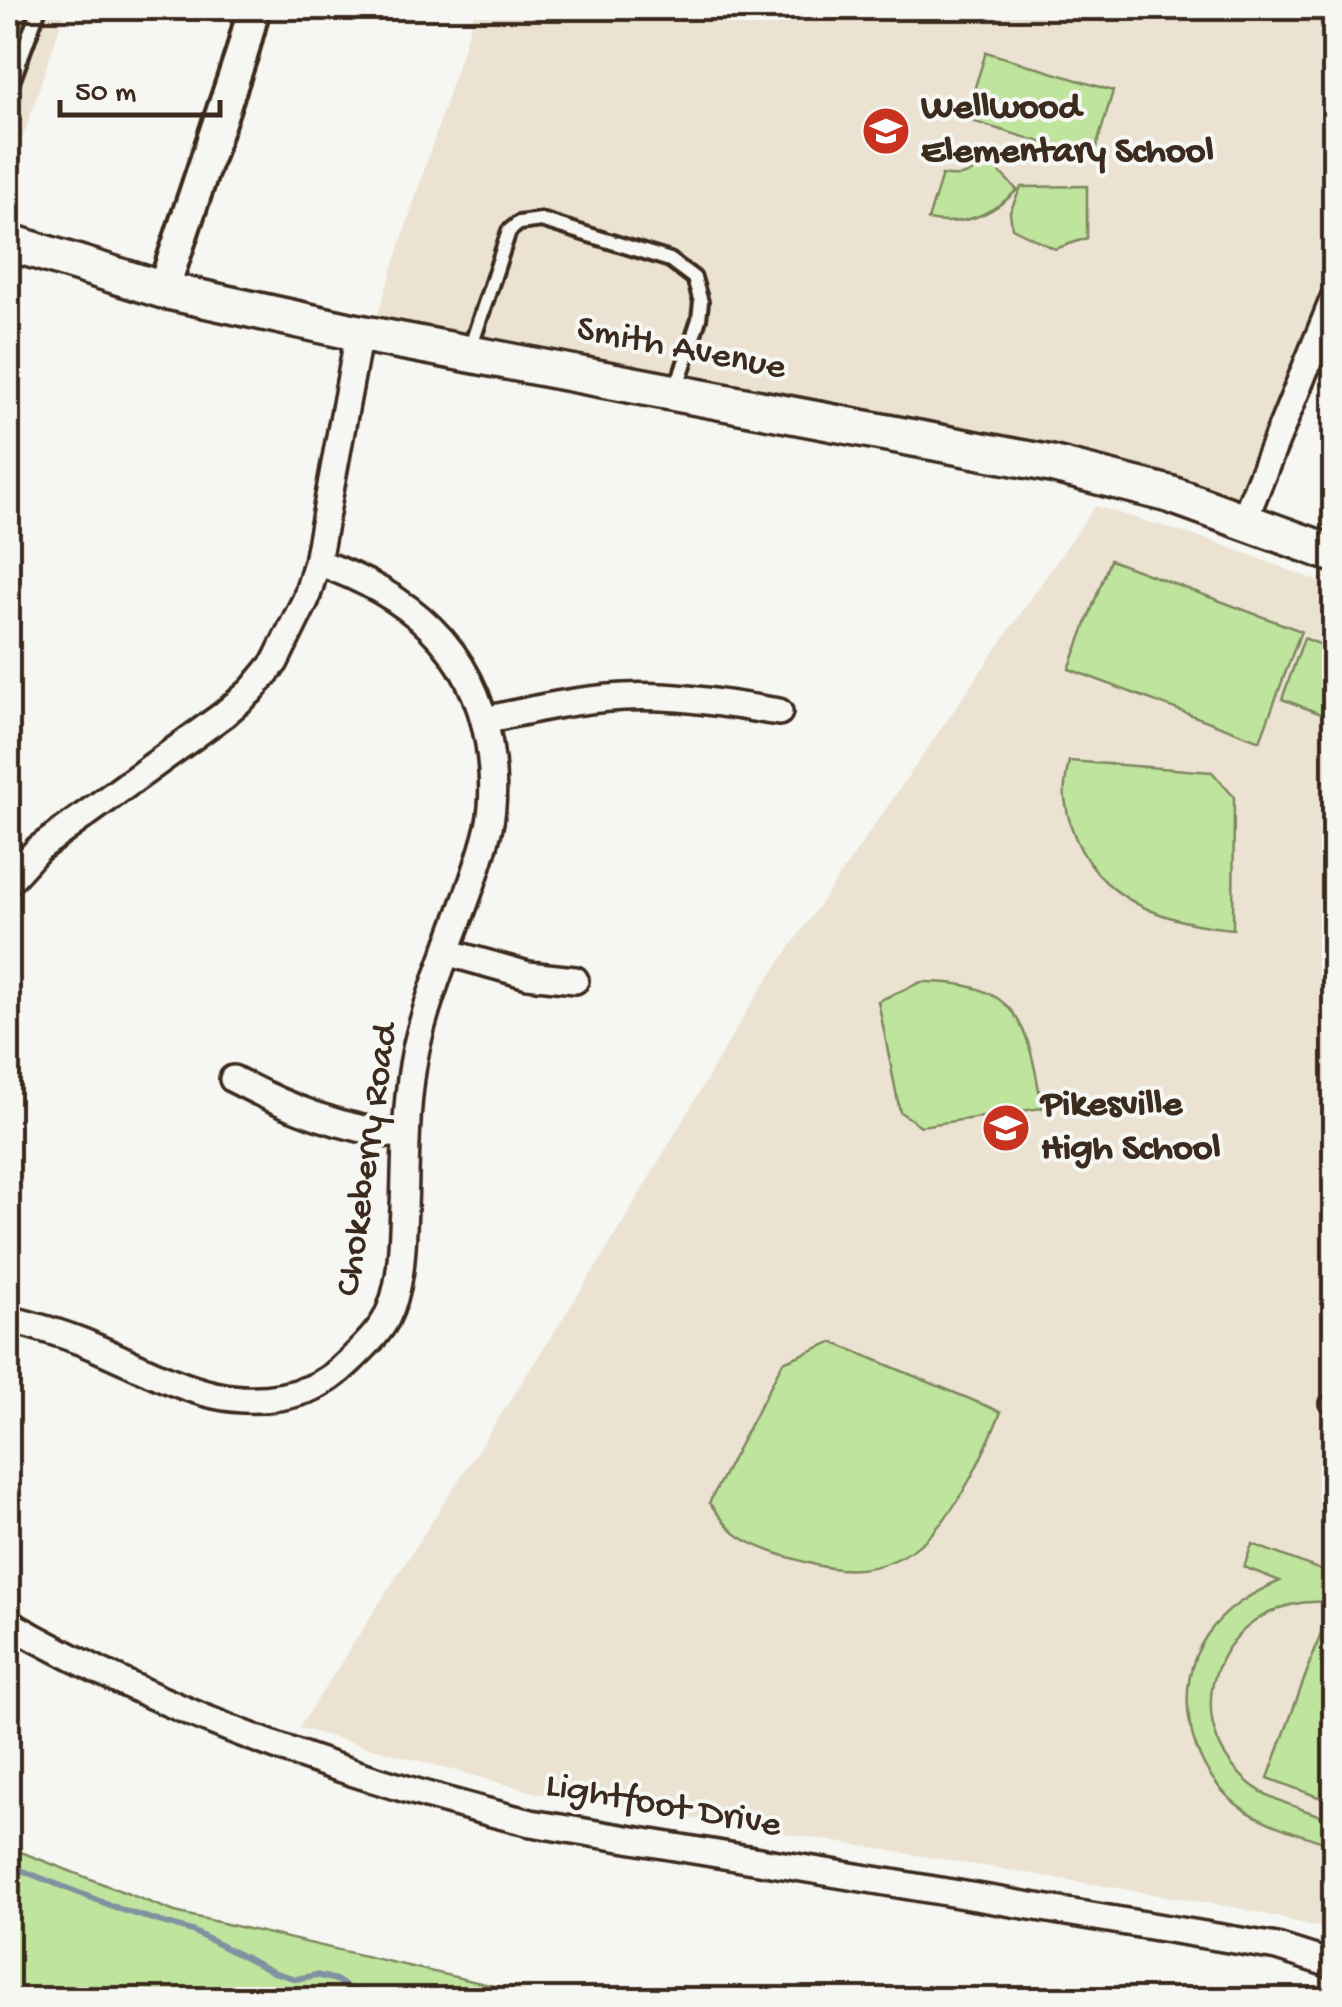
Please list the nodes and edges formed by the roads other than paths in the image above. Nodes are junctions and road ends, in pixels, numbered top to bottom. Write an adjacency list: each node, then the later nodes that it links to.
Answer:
1 (38, 8): 3 (lane)
2 (254, 8): 5 (street)
3 (8, 93)
4 (8, 242): 5 (main road, Smith Avenue)
5 (163, 290): 7 (main road, Smith Avenue)
6 (1334, 298): 10 (street)
7 (360, 332): 8 (main road, Smith Avenue); 12 (street)
8 (469, 353): 9 (main road, Smith Avenue); 9 (lane)
9 (675, 392): 10 (main road, Smith Avenue)
10 (1244, 520): 11 (main road, Smith Avenue)
11 (1334, 554)
12 (317, 562): 14 (street, Chokeberry Road); 15 (street)
13 (780, 712): 14 (street)
14 (485, 720): 16 (street, Chokeberry Road)
15 (8, 882)
16 (446, 952): 17 (street); 19 (street, Chokeberry Road)
17 (575, 980)
18 (233, 1079): 19 (street)
19 (406, 1136): 20 (street, Chokeberry Road)
20 (8, 1319)
21 (8, 1623): 22 (street, Lightfoot Drive)
22 (1334, 1966)

